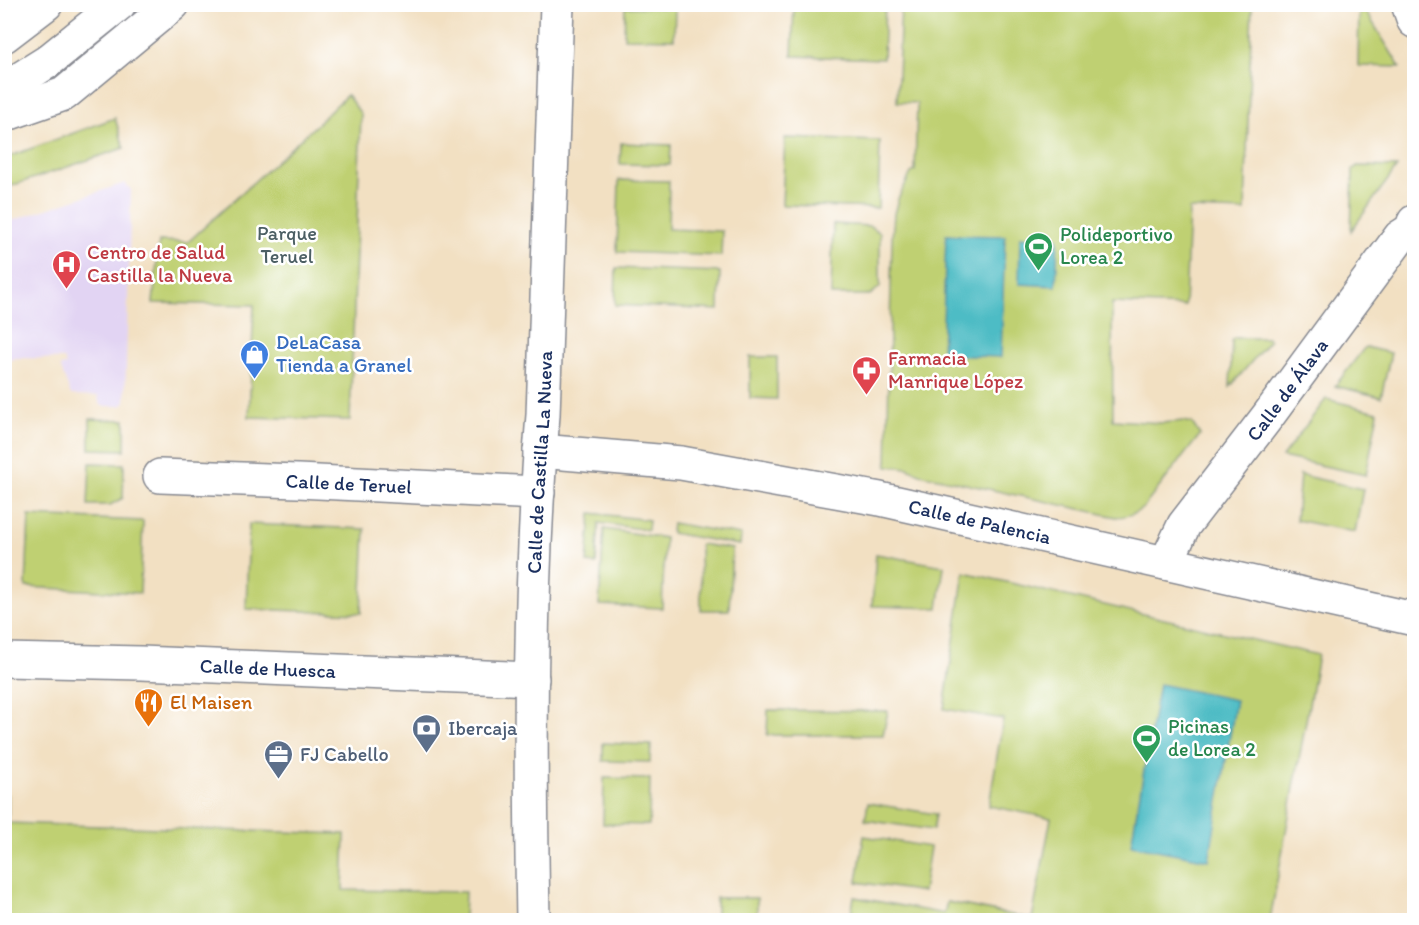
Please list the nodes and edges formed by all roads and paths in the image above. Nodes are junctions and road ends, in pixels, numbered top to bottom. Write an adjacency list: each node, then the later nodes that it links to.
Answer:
1 (46, 4): 7 (street)
2 (119, 4): 8 (street)
3 (174, 4): 9 (street)
4 (557, 4): 11 (street, Calle de Castilla La Nueva)
5 (1408, 4): 6 (street)
6 (1414, 21)
7 (4, 36)
8 (4, 89)
9 (4, 115)
10 (1414, 222): 14 (street, Calle de Álava)
11 (540, 452): 13 (street, Calle de Castilla La Nueva); 14 (street, Calle de Palencia)
12 (160, 476): 13 (street, Calle de Teruel)
13 (538, 493): 17 (street, Calle de Castilla La Nueva)
14 (1166, 563): 15 (street, Calle de Palencia)
15 (1414, 619)
16 (4, 660): 17 (street, Calle de Huesca)
17 (532, 679): 18 (street, Calle de Castilla La Nueva)
18 (533, 921)

